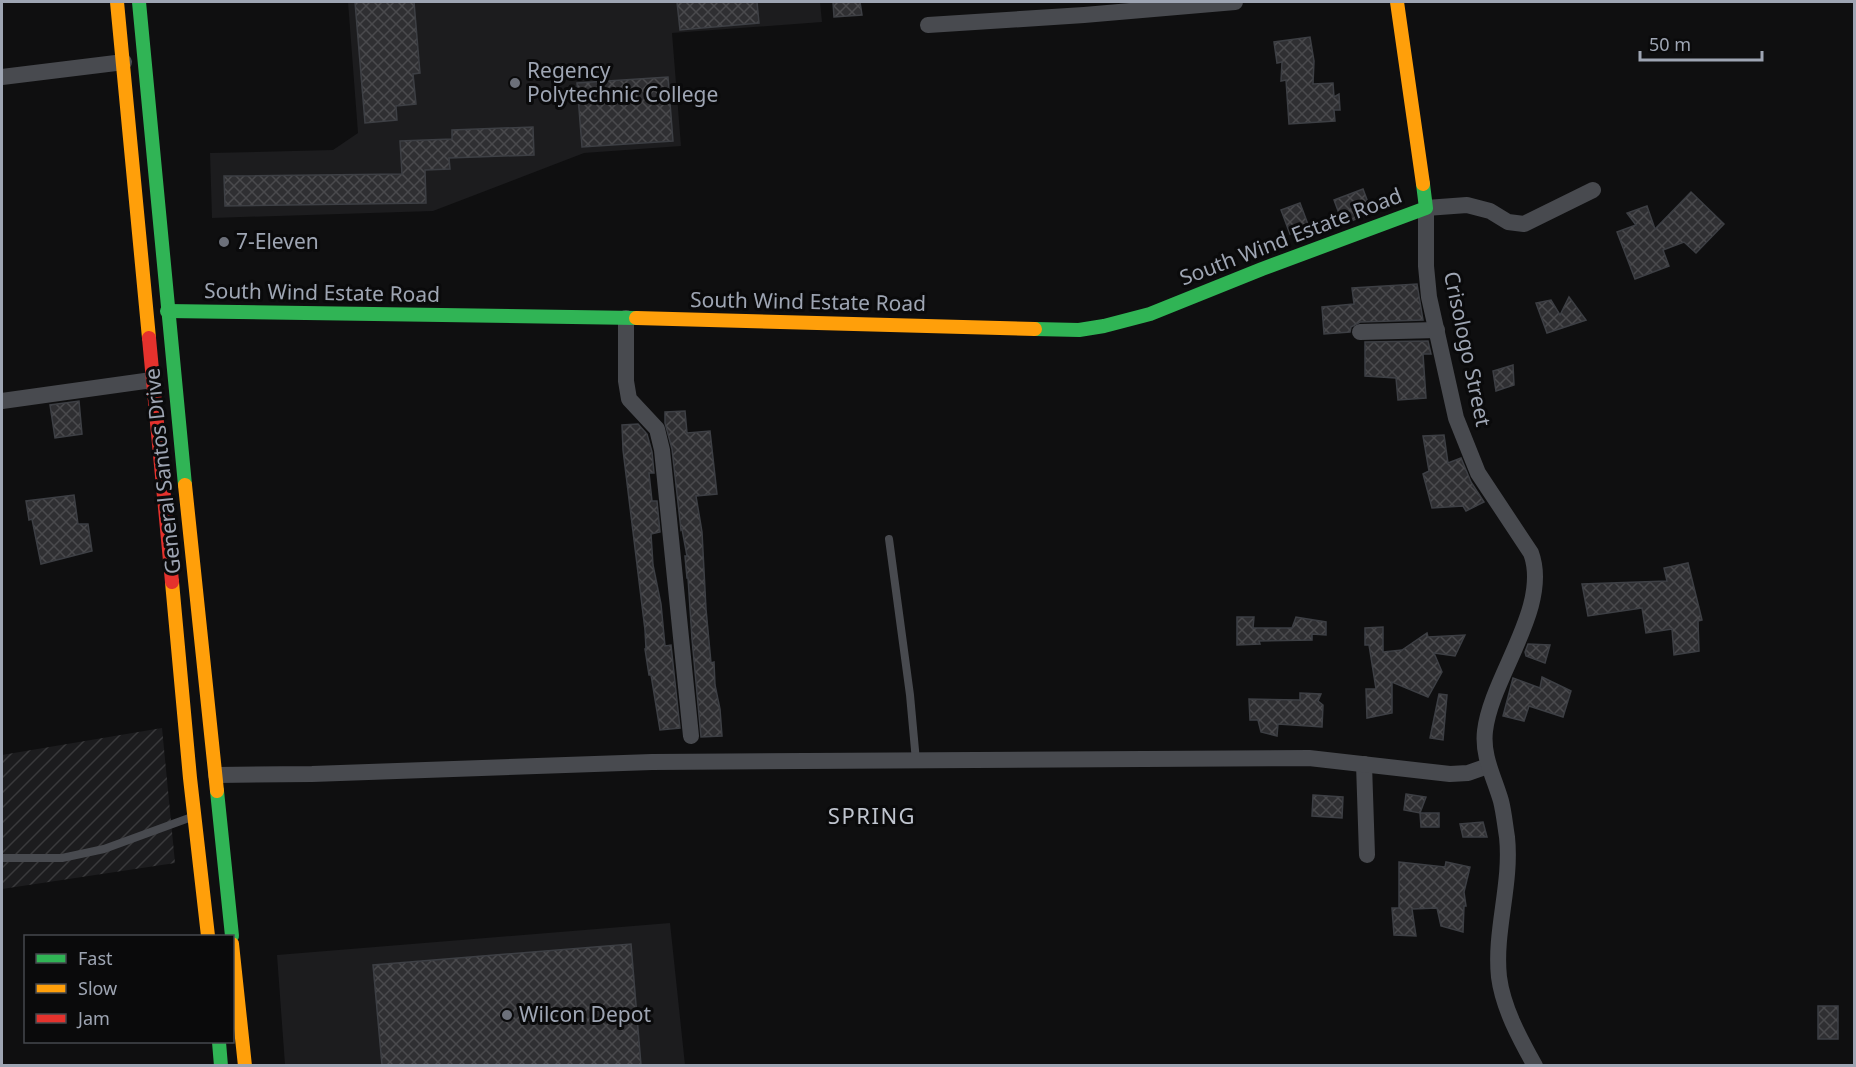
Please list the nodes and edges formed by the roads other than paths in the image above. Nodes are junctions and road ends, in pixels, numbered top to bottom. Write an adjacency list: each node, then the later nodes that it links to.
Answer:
1 (117, 2): 6 (main road, General Santos Drive)
2 (139, 2): 10 (main road, General Santos Drive)
3 (1235, 2): 5 (street)
4 (1397, 2): 9 (main road, Crisologo Street)
5 (928, 25)
6 (124, 62): 7 (street); 14 (main road, General Santos Drive)
7 (2, 77)
8 (1593, 190): 9 (street)
9 (1426, 208): 11 (main road, South Wind Estate Road); 12 (street, Crisologo Street)
10 (167, 311): 11 (main road, South Wind Estate Road); 21 (main road, General Santos Drive)
11 (627, 318): 17 (street)
12 (1437, 330): 13 (street); 20 (street, Crisologo Street)
13 (1360, 332)
14 (152, 380): 15 (street); 22 (main road, General Santos Drive)
15 (2, 400)
16 (889, 539): 18 (lane)
17 (692, 736)
18 (916, 760): 19 (street); 21 (street)
19 (1364, 764): 20 (street); 23 (street)
20 (1488, 766): 31 (street, Crisologo Street)
21 (216, 775): 26 (main road, General Santos Drive)
22 (195, 815): 24 (lane); 25 (main road, General Santos Drive)
23 (1367, 855)
24 (2, 858)
25 (208, 935)
26 (232, 935)
27 (234, 963): 30 (main road)
28 (219, 1043): 29 (main road)
29 (221, 1065)
30 (245, 1065)
31 (1535, 1065)

